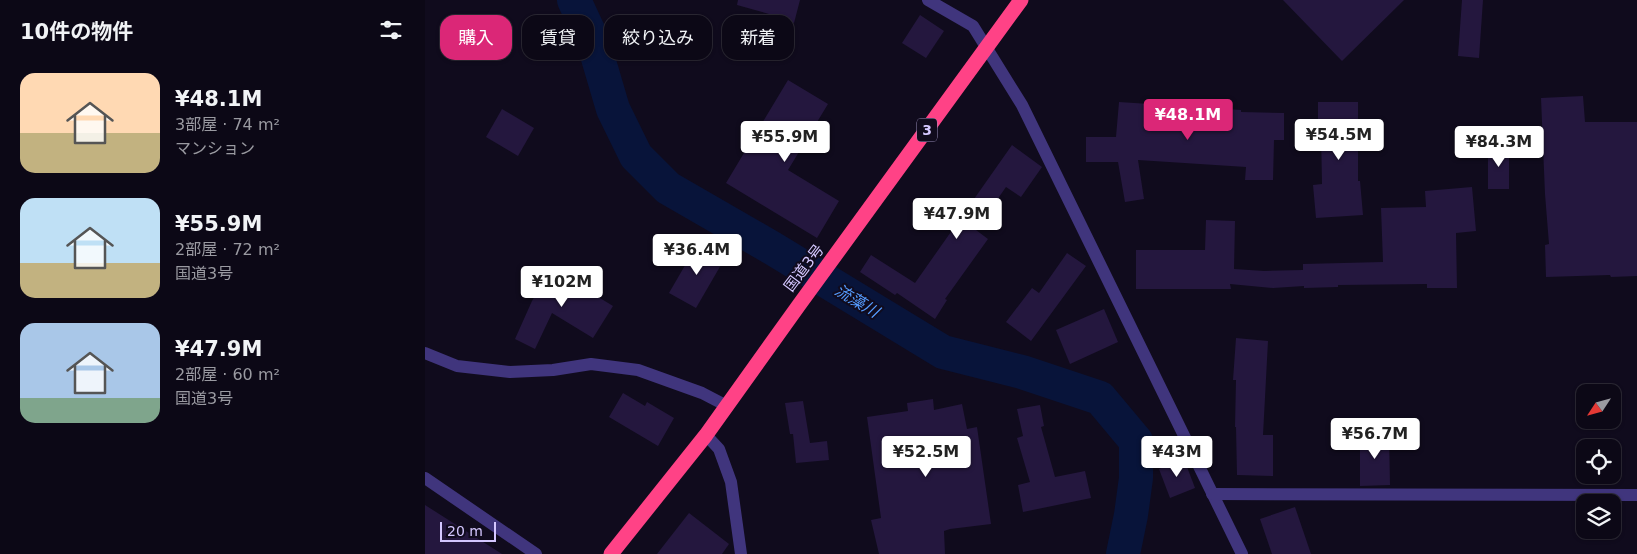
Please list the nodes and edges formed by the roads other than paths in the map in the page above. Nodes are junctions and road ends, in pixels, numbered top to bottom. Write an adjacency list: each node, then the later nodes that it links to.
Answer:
1 (928, 0): 3 (street)
2 (1021, 0): 3 (highway, 国道3号 / 3)
3 (986, 48): 5 (highway, 国道3号 / 3); 8 (street)
4 (425, 354): 5 (street)
5 (727, 406): 6 (highway, 国道3号 / 3)
6 (706, 435): 11 (highway, 国道3号 / 3); 12 (street)
7 (425, 478): 10 (street)
8 (1212, 494): 9 (street); 13 (street)
9 (1637, 495)
10 (536, 554)
11 (611, 554)
12 (741, 554)
13 (1242, 554)

